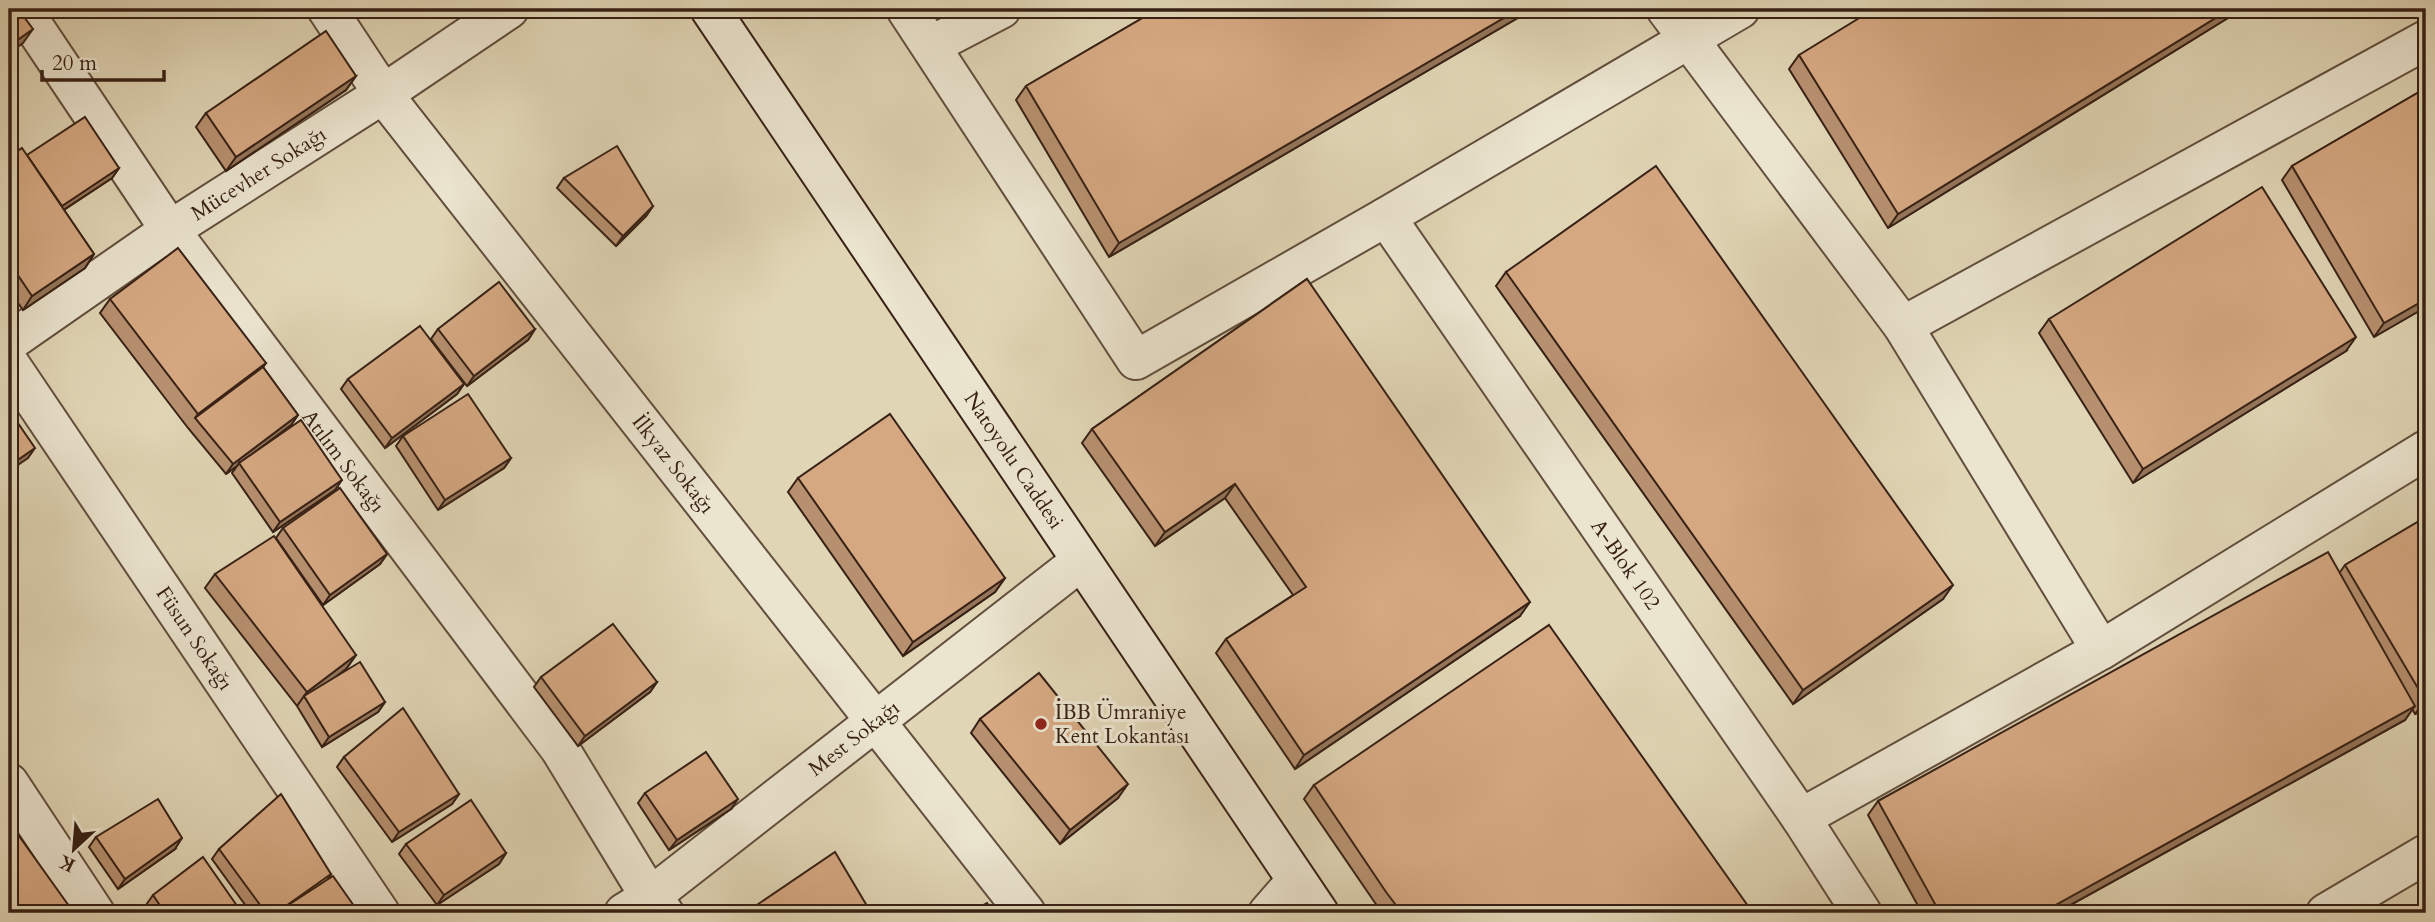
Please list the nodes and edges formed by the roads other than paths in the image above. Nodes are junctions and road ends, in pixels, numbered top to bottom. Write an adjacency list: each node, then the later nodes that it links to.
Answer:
1 (22, 9): 13 (street, Atılım Sokağı)
2 (327, 9): 11 (street, İlkyaz Sokağı)
3 (509, 9): 11 (street, Mücevher Sokağı)
4 (710, 9): 18 (street, Natoyolu Caddesi)
5 (906, 9): 10 (street)
6 (1001, 9): 10 (street)
7 (1740, 9): 8 (street)
8 (1677, 23): 12 (street); 14 (street)
9 (2426, 40): 14 (street)
10 (932, 46): 12 (street)
11 (383, 94): 13 (street, Mücevher Sokağı); 20 (street, İlkyaz Sokağı)
12 (1386, 217): 22 (street, A-Blok 102)
13 (170, 230): 15 (street, Mücevher Sokağı); 25 (street, Atılım Sokağı)
14 (1903, 326): 19 (street)
15 (9, 342)
16 (9, 363): 27 (street, Füsun Sokağı)
17 (2426, 450): 19 (street)
18 (1081, 562): 20 (street, Mest Sokağı); 24 (street, Natoyolu Caddesi)
19 (2101, 650): 22 (street)
20 (875, 720): 25 (street, Mest Sokağı); 28 (street, İlkyaz Sokağı)
21 (9, 783): 26 (street)
22 (1801, 818): 31 (street, A-Blok 102)
23 (2426, 855): 32 (street)
24 (1296, 881): 29 (street); 30 (street, Natoyolu Caddesi)
25 (646, 908)
26 (95, 913)
27 (380, 913)
28 (1026, 913)
29 (1268, 913)
30 (1319, 913)
31 (1862, 913)
32 (2326, 913)

